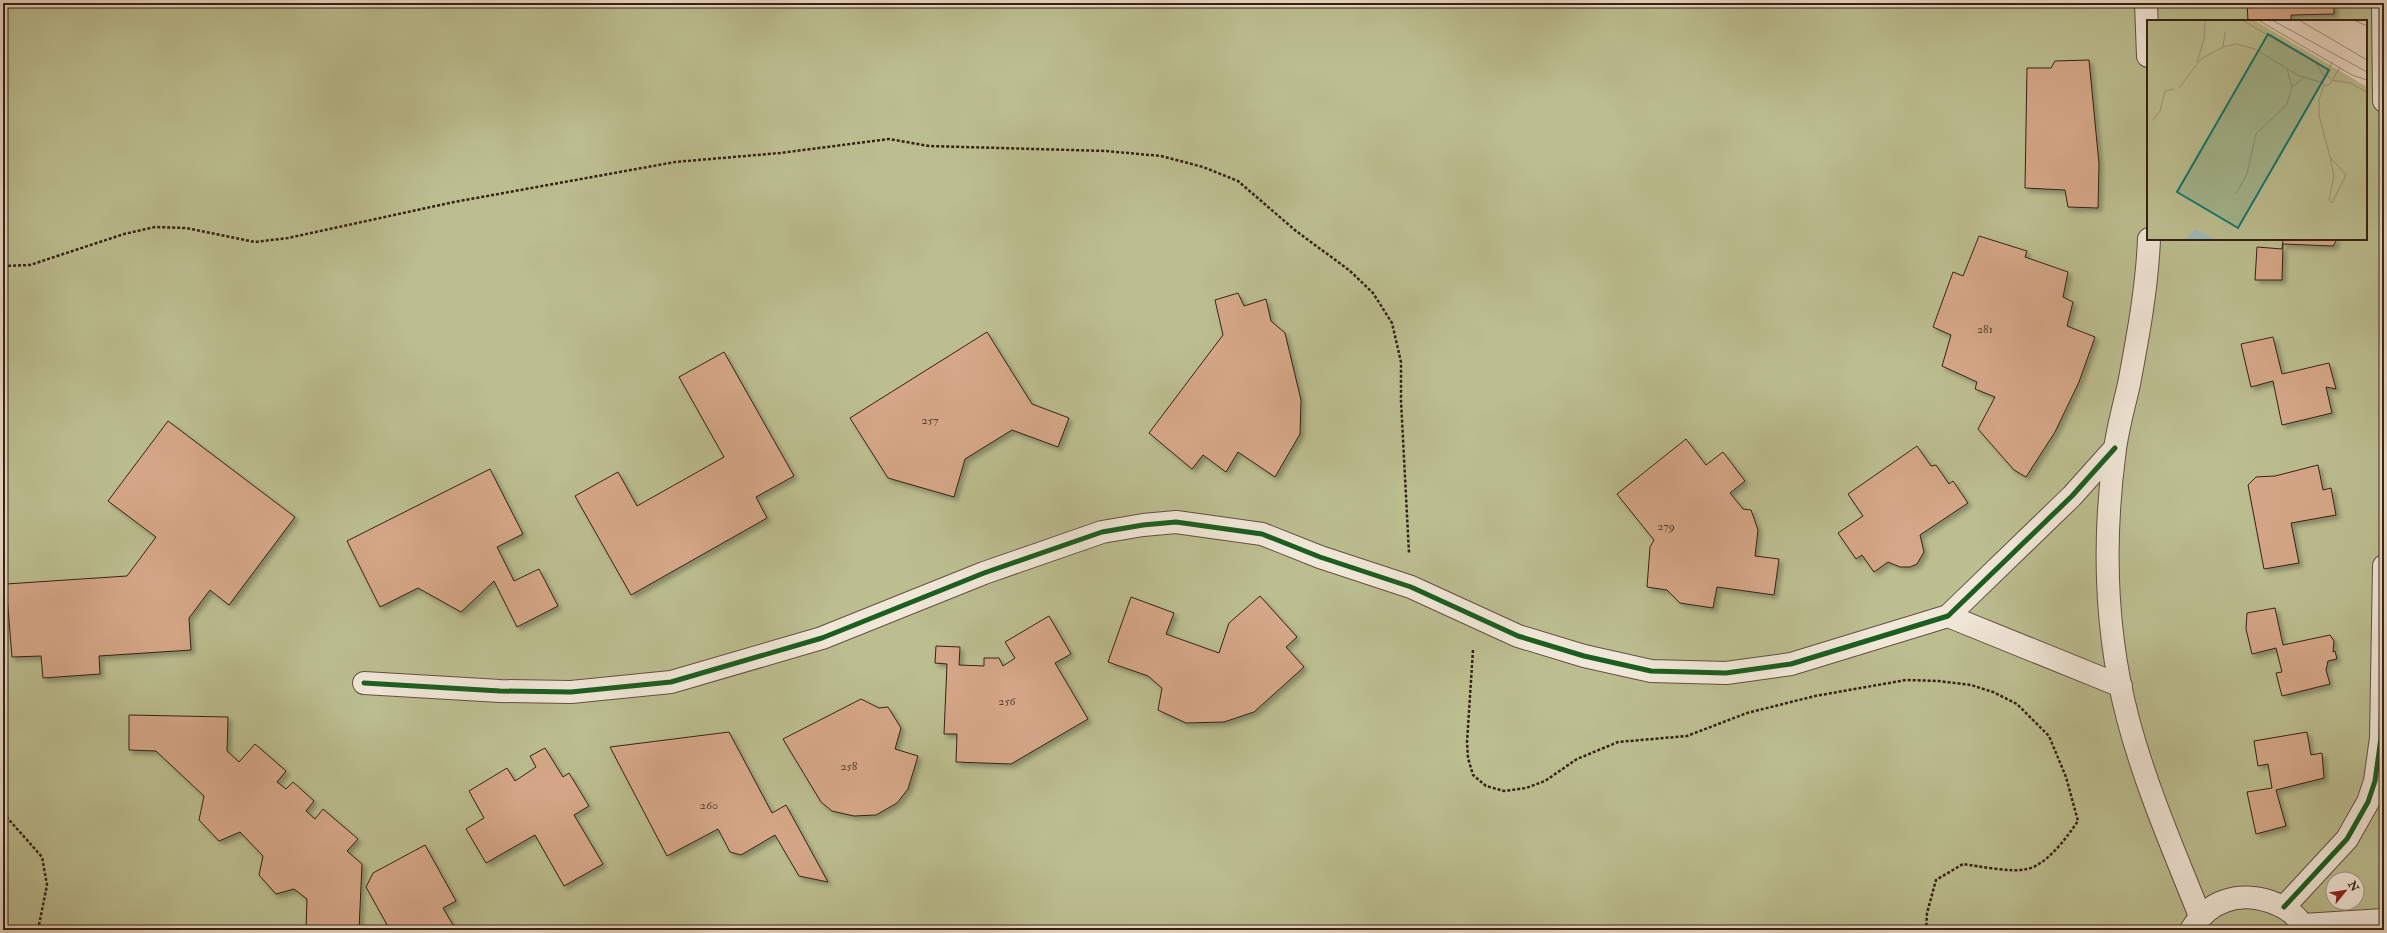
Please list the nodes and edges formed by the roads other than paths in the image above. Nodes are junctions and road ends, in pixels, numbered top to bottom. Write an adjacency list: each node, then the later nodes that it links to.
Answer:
1 (2146, 3): 3 (street)
2 (2383, 3): 4 (street)
3 (2147, 30)
4 (2384, 101)
5 (2149, 240): 6 (street)
6 (2115, 448): 8 (street); 10 (street)
7 (2384, 566): 11 (street)
8 (1948, 616): 9 (street); 10 (street)
9 (364, 683)
10 (2121, 686): 13 (street)
11 (2284, 907): 13 (street); 14 (street)
12 (2384, 920): 14 (street)
13 (2195, 923)
14 (2304, 928)

